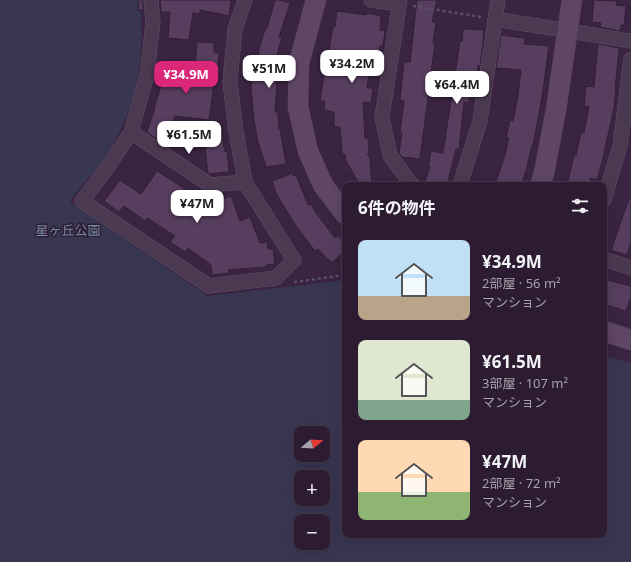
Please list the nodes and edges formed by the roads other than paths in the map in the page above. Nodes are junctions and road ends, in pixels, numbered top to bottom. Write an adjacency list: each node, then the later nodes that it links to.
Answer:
1 (151, 0): 12 (street)
2 (245, 0): 13 (street)
3 (316, 0): 18 (street)
4 (371, 0): 7 (street)
5 (498, 0): 8 (street)
6 (572, 0): 9 (street)
7 (400, 2): 14 (street)
8 (495, 19): 9 (street); 15 (street)
9 (568, 31): 10 (street); 16 (street)
10 (631, 41)
11 (631, 60): 17 (street)
12 (131, 132): 13 (street); 13 (street)
13 (245, 182)
14 (410, 182)
15 (461, 182)
16 (541, 182)
17 (607, 190)
18 (342, 210)
19 (607, 260): 20 (street)
20 (631, 268)
21 (607, 332): 22 (street)
22 (631, 340)

